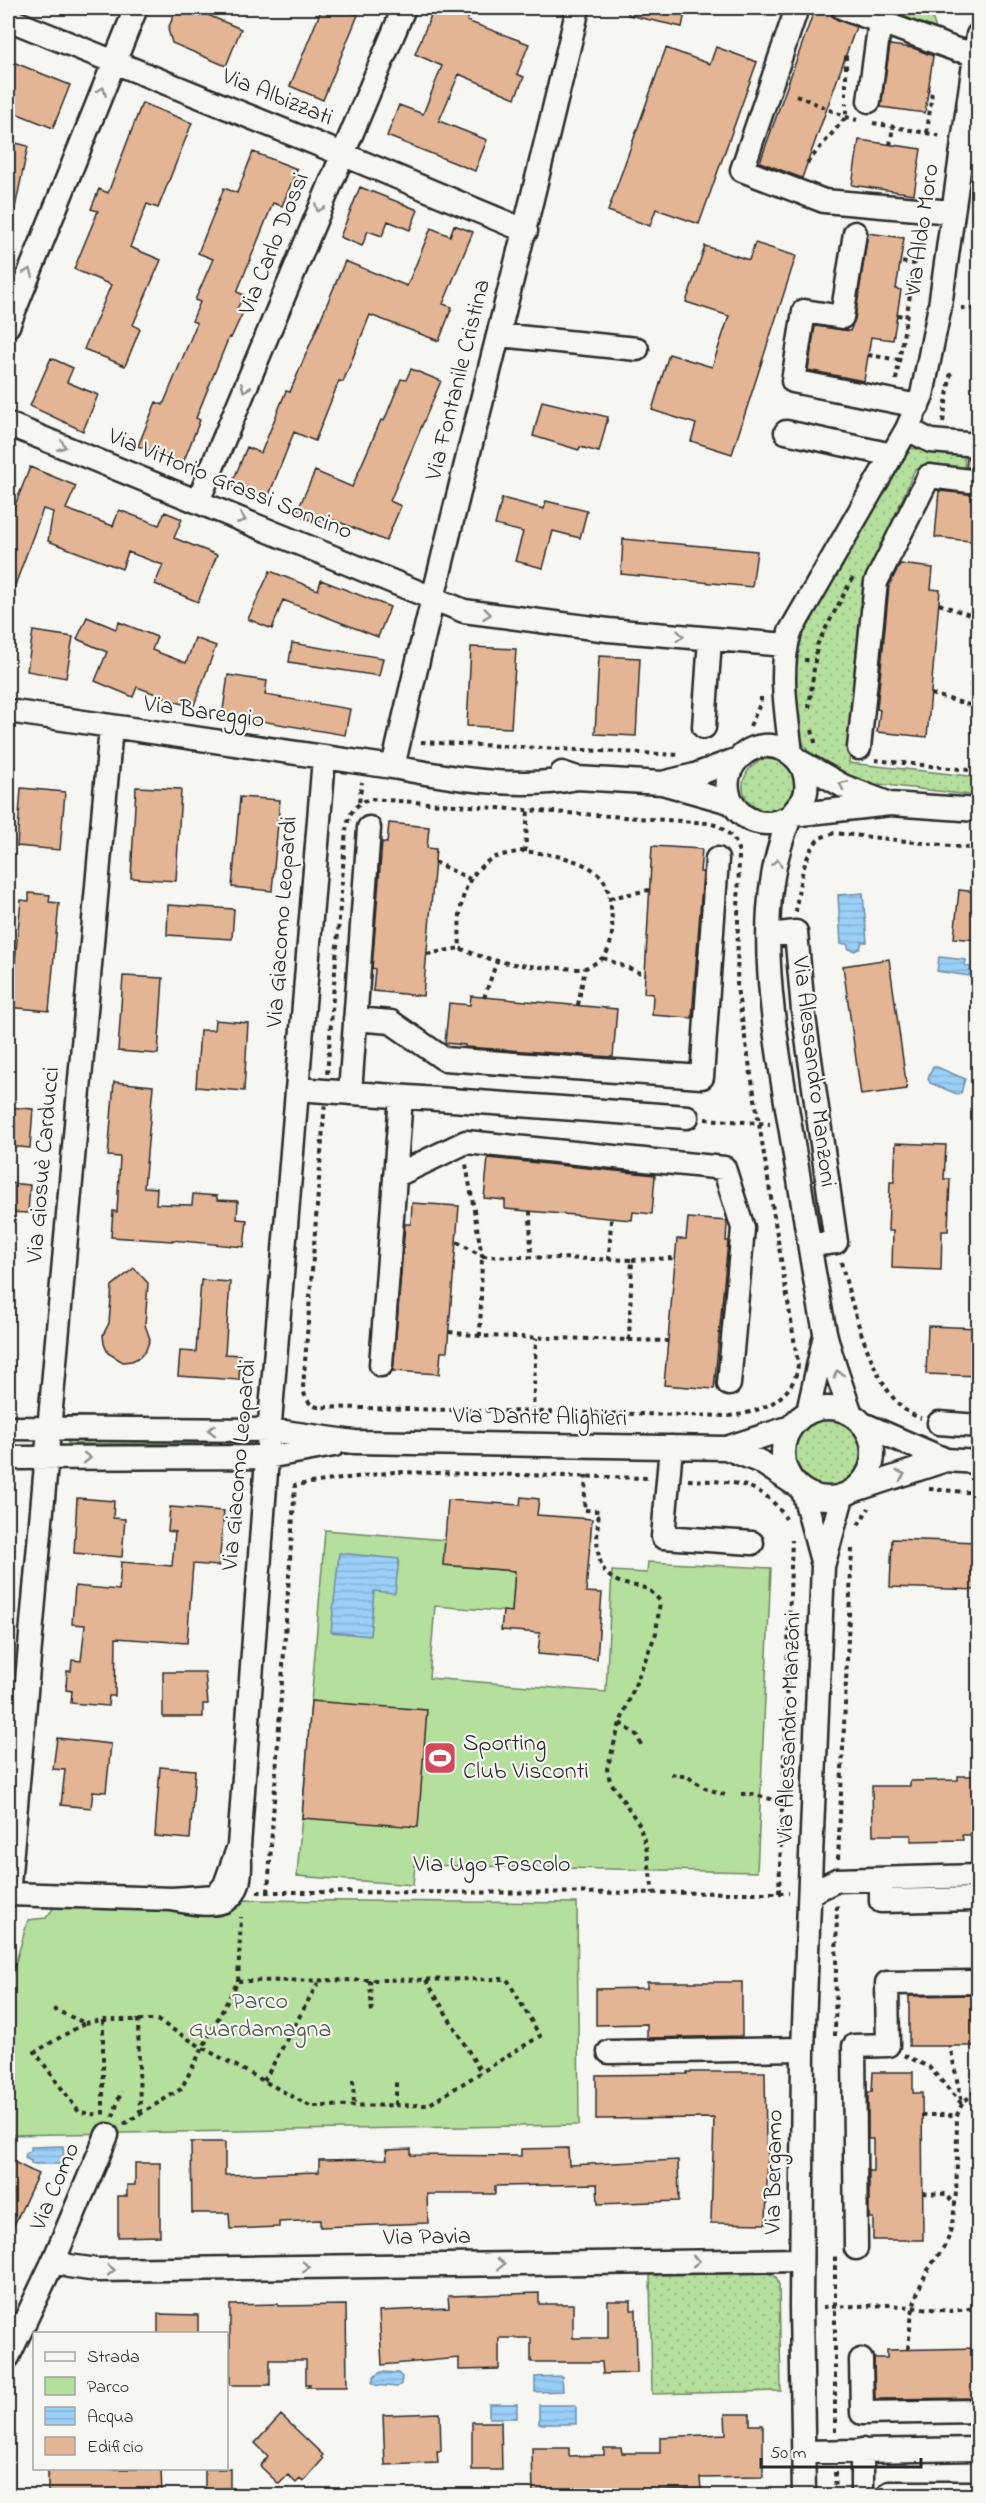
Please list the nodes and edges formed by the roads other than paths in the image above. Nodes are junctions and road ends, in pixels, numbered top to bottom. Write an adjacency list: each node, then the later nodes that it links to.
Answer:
1 (136, 8): 9 (street)
2 (404, 8): 11 (street, Via Carlo Dossi)
3 (578, 8): 13 (street, Via Fontanile Cristina)
4 (797, 8): 12 (street)
5 (843, 8): 7 (street)
6 (8, 19): 9 (street, Via Albizzati)
7 (880, 21): 8 (street); 10 (street)
8 (977, 44): 12 (street, Via Aldo Moro)
9 (115, 61): 11 (street, Via Albizzati); 15 (street, one-way to 9)
10 (869, 101)
11 (342, 153): 13 (street, Via Albizzati); 25 (street, Via Carlo Dossi, one-way to 25)
12 (952, 212): 18 (street, Via Aldo Moro)
13 (525, 231): 16 (street, Via Fontanile Cristina)
14 (855, 233): 18 (street)
15 (8, 326)
16 (499, 335): 17 (street); 26 (street, Via Fontanile Cristina)
17 (638, 349)
18 (920, 400): 20 (street, Via Aldo Moro)
19 (8, 424): 25 (street, Via Vittorio Grassi Soncino, one-way to 25)
20 (907, 429): 22 (street); 23 (street, Via Aldo Moro)
21 (786, 432): 23 (street)
22 (978, 445)
23 (892, 455): 28 (street, Via Aldo Moro)
24 (978, 482): 34 (street)
25 (198, 501): 26 (street, Via Vittorio Grassi Soncino, one-way to 26)
26 (432, 597): 27 (street, Via Vittorio Grassi Soncino, one-way to 27); 37 (street, Via Fontanile Cristina)
27 (710, 639): 28 (street, Via Vittorio Grassi Soncino); 32 (street)
28 (785, 652): 29 (street, Via Aldo Moro)
29 (785, 690): 33 (street); 35 (street)
30 (8, 711): 31 (street, Via Bareggio)
31 (111, 727): 36 (street, Via Bareggio); 61 (street, Via Giosuè Carducci)
32 (704, 728)
33 (745, 747): 35 (street, Via Bareggio); 38 (street, Via Bareggio); 39 (street)
34 (859, 748)
35 (795, 757): 40 (street, Via Bareggio, one-way to 35); 42 (street)
36 (324, 758): 37 (street, Via Bareggio); 47 (street, Via Giacomo Leopardi)
37 (393, 767): 38 (street, Via Bareggio)
38 (662, 783): 39 (street, Via Bareggio)
39 (733, 803): 42 (street, Via Bareggio)
40 (890, 804): 41 (street, Via Bareggio); 42 (street, Via Bareggio)
41 (973, 812)
42 (791, 816): 45 (street, Via Alessandro Manzoni, one-way to 42)
43 (369, 828): 46 (street)
44 (717, 859): 46 (street)
45 (770, 935): 52 (street, Via Alessandro Manzoni); 52 (street)
46 (355, 1019): 48 (street)
47 (297, 1089): 48 (street); 62 (street, Via Giacomo Leopardi)
48 (350, 1093): 49 (street)
49 (401, 1096): 50 (street); 51 (street)
50 (687, 1117)
51 (395, 1176): 54 (street); 55 (street)
52 (810, 1245): 53 (street, Via Alessandro Manzoni)
53 (825, 1334): 56 (street, Via Alessandro Manzoni, one-way to 53); 57 (street, Via Alessandro Manzoni)
54 (381, 1365)
55 (729, 1384)
56 (857, 1419): 57 (street); 69 (street); 72 (street)
57 (800, 1420): 65 (street, Via Dante Alighieri); 71 (street)
58 (939, 1423): 59 (street)
59 (978, 1426)
60 (8, 1428): 61 (street, Via Dante Alighieri)
61 (48, 1428): 62 (street, Via Dante Alighieri, one-way to 61); 68 (street, Via Giosuè Carducci)
62 (270, 1430): 63 (street, Via Dante Alighieri); 66 (street, Via Giacomo Leopardi)
63 (354, 1442): 64 (street, Via Dante Alighieri); 66 (street, Via Dante Alighieri)
64 (671, 1447): 65 (street, Via Dante Alighieri); 73 (street)
65 (726, 1448): 71 (street, Via Dante Alighieri)
66 (267, 1457): 68 (street, Via Dante Alighieri, one-way to 66); 75 (street, Via Giacomo Leopardi)
67 (8, 1458): 68 (street, Via Dante Alighieri)
68 (46, 1459): 79 (street, Via Giosuè Carducci)
69 (946, 1460): 70 (street); 72 (street, one-way to 69)
70 (978, 1462)
71 (798, 1487): 72 (street); 74 (street, Via Alessandro Manzoni)
72 (849, 1493): 74 (street, Via Alessandro Manzoni)
73 (752, 1543)
74 (823, 1566): 78 (street, Via Alessandro Manzoni)
75 (239, 1846): 80 (street, Via Giacomo Leopardi); 80 (street, Via Giacomo Leopardi)
76 (978, 1876): 77 (street)
77 (881, 1879): 78 (street); 81 (street)
78 (810, 1893): 83 (street, Via Bergamo)
79 (8, 1895): 80 (street)
80 (172, 1899)
81 (978, 1899)
82 (978, 1982): 86 (street)
83 (803, 2049): 84 (street); 88 (street, Via Bergamo)
84 (609, 2052)
85 (105, 2125): 87 (street, Via Como)
86 (846, 2248)
87 (54, 2260): 88 (street, Via Pavia, one-way to 88); 89 (street, Via Como)
88 (801, 2260): 94 (street, Via Bergamo)
89 (8, 2357)
90 (861, 2360): 91 (street)
91 (978, 2411)
92 (978, 2449): 93 (street)
93 (862, 2450): 94 (street); 97 (street)
94 (802, 2452): 96 (street, Via Bergamo)
95 (978, 2493): 98 (street)
96 (804, 2496)
97 (862, 2496)
98 (890, 2496)

